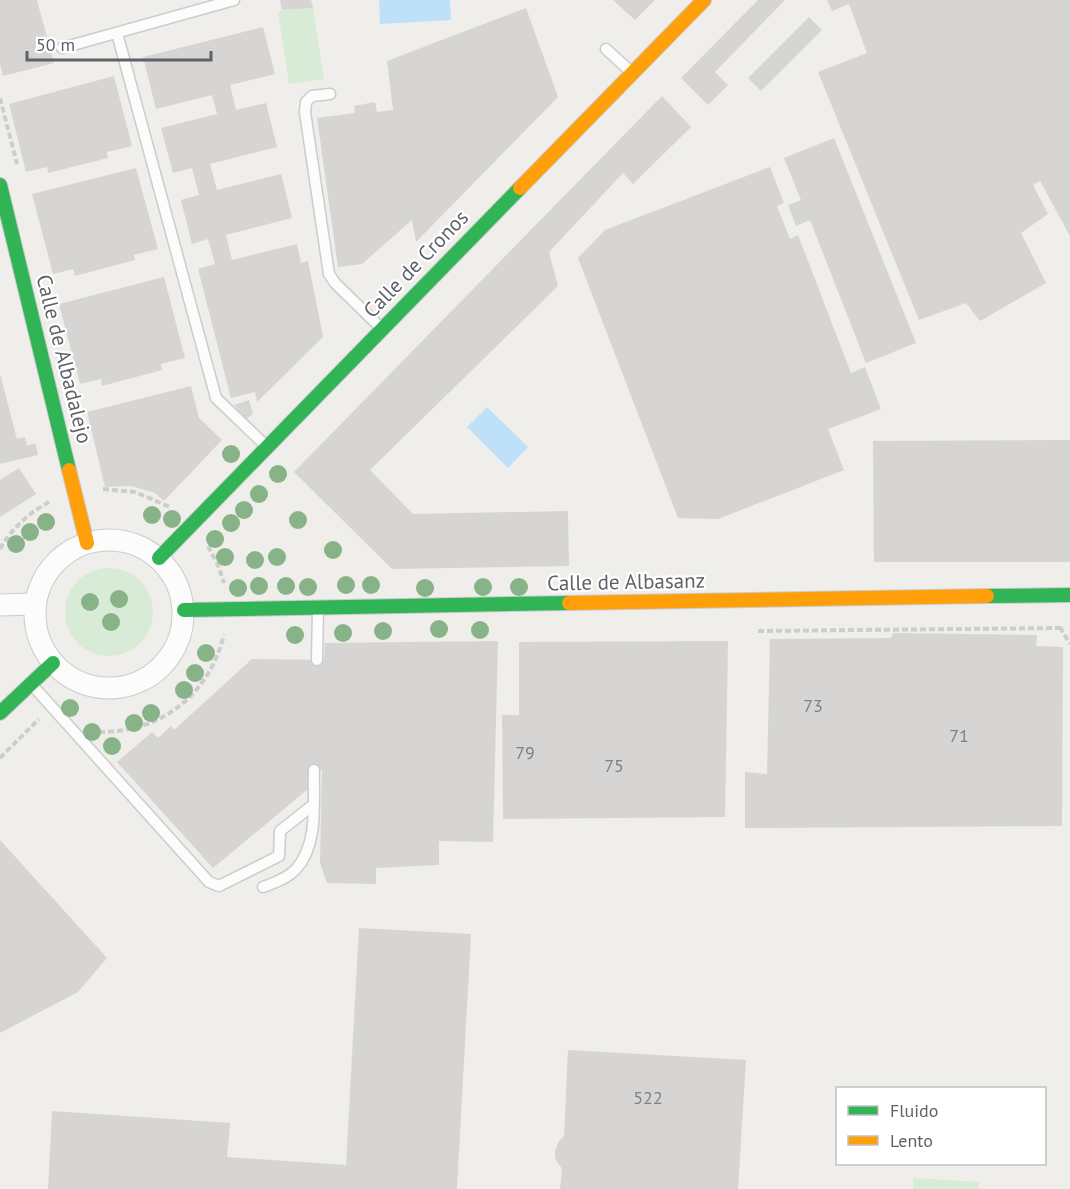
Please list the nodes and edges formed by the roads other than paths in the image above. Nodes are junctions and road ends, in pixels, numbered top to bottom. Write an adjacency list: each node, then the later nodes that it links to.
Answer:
1 (234, 0): 3 (lane)
2 (704, 0): 6 (street, Calle de Cronos)
3 (117, 33): 4 (lane); 11 (lane)
4 (62, 48)
5 (606, 49): 6 (lane)
6 (632, 73): 10 (street, Calle de Cronos)
7 (330, 94): 10 (lane)
8 (0, 185): 9 (street, Calle de Albadalejo)
9 (4, 218): 12 (street, Calle de Albadalejo)
10 (382, 329): 11 (street, Calle de Cronos)
11 (267, 447): 13 (street, Calle de Cronos)
12 (87, 543): 13 (street); 15 (street)
13 (159, 558): 18 (street)
14 (1070, 595): 17 (street, Calle de Albasanz)
15 (35, 604): 16 (street); 20 (street)
16 (0, 605)
17 (318, 609): 18 (street, Calle de Albasanz); 19 (lane)
18 (184, 610): 20 (street)
19 (317, 660)
20 (53, 663): 21 (street)
21 (31, 684): 22 (street); 24 (lane)
22 (0, 713)
23 (314, 770): 24 (lane)
24 (313, 805): 25 (lane)
25 (263, 887)

